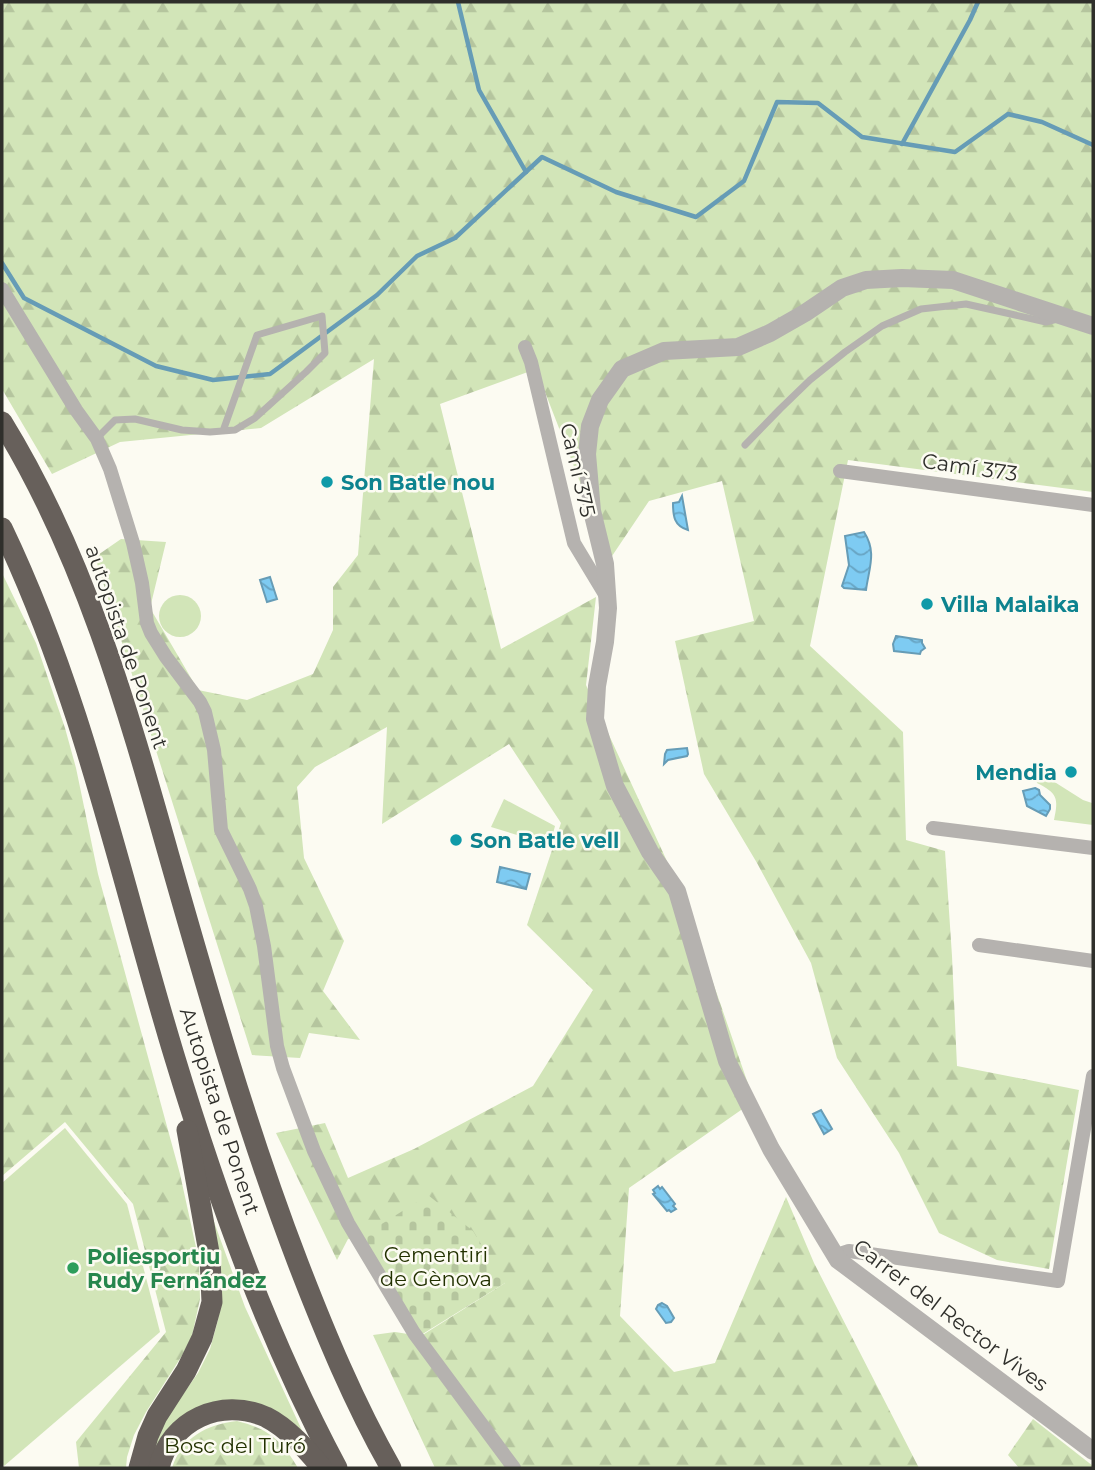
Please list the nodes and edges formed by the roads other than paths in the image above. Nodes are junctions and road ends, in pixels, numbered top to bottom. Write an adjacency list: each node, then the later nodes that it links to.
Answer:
1 (2, 289): 7 (street)
2 (1065, 317): 3 (street, Carrer del Rector Vives); 8 (lane); 12 (street, Carrer del Rector Vives)
3 (1093, 326)
4 (524, 347): 12 (street, Camí 375)
5 (2, 422): 15 (highway, autopista de Ponent)
6 (223, 431): 6 (lane); 7 (lane)
7 (97, 439): 27 (street)
8 (745, 445)
9 (840, 471): 10 (street, Camí 373)
10 (1093, 505)
11 (2, 528): 18 (highway, Autopista de Ponent)
12 (607, 597): 20 (street, Carrer del Rector Vives)
13 (933, 828): 14 (street)
14 (1093, 848)
15 (181, 898): 26 (highway, Autopista de Ponent)
16 (979, 945): 17 (street)
17 (1093, 961)
18 (174, 1055): 22 (highway); 25 (highway, Autopista de Ponent)
19 (1093, 1076): 20 (street)
20 (838, 1259): 21 (street, Carrer del Rector Vives)
21 (1093, 1451)
22 (139, 1468)
23 (159, 1468): 24 (highway)
24 (322, 1468)
25 (337, 1468)
26 (391, 1468)
27 (514, 1468)

